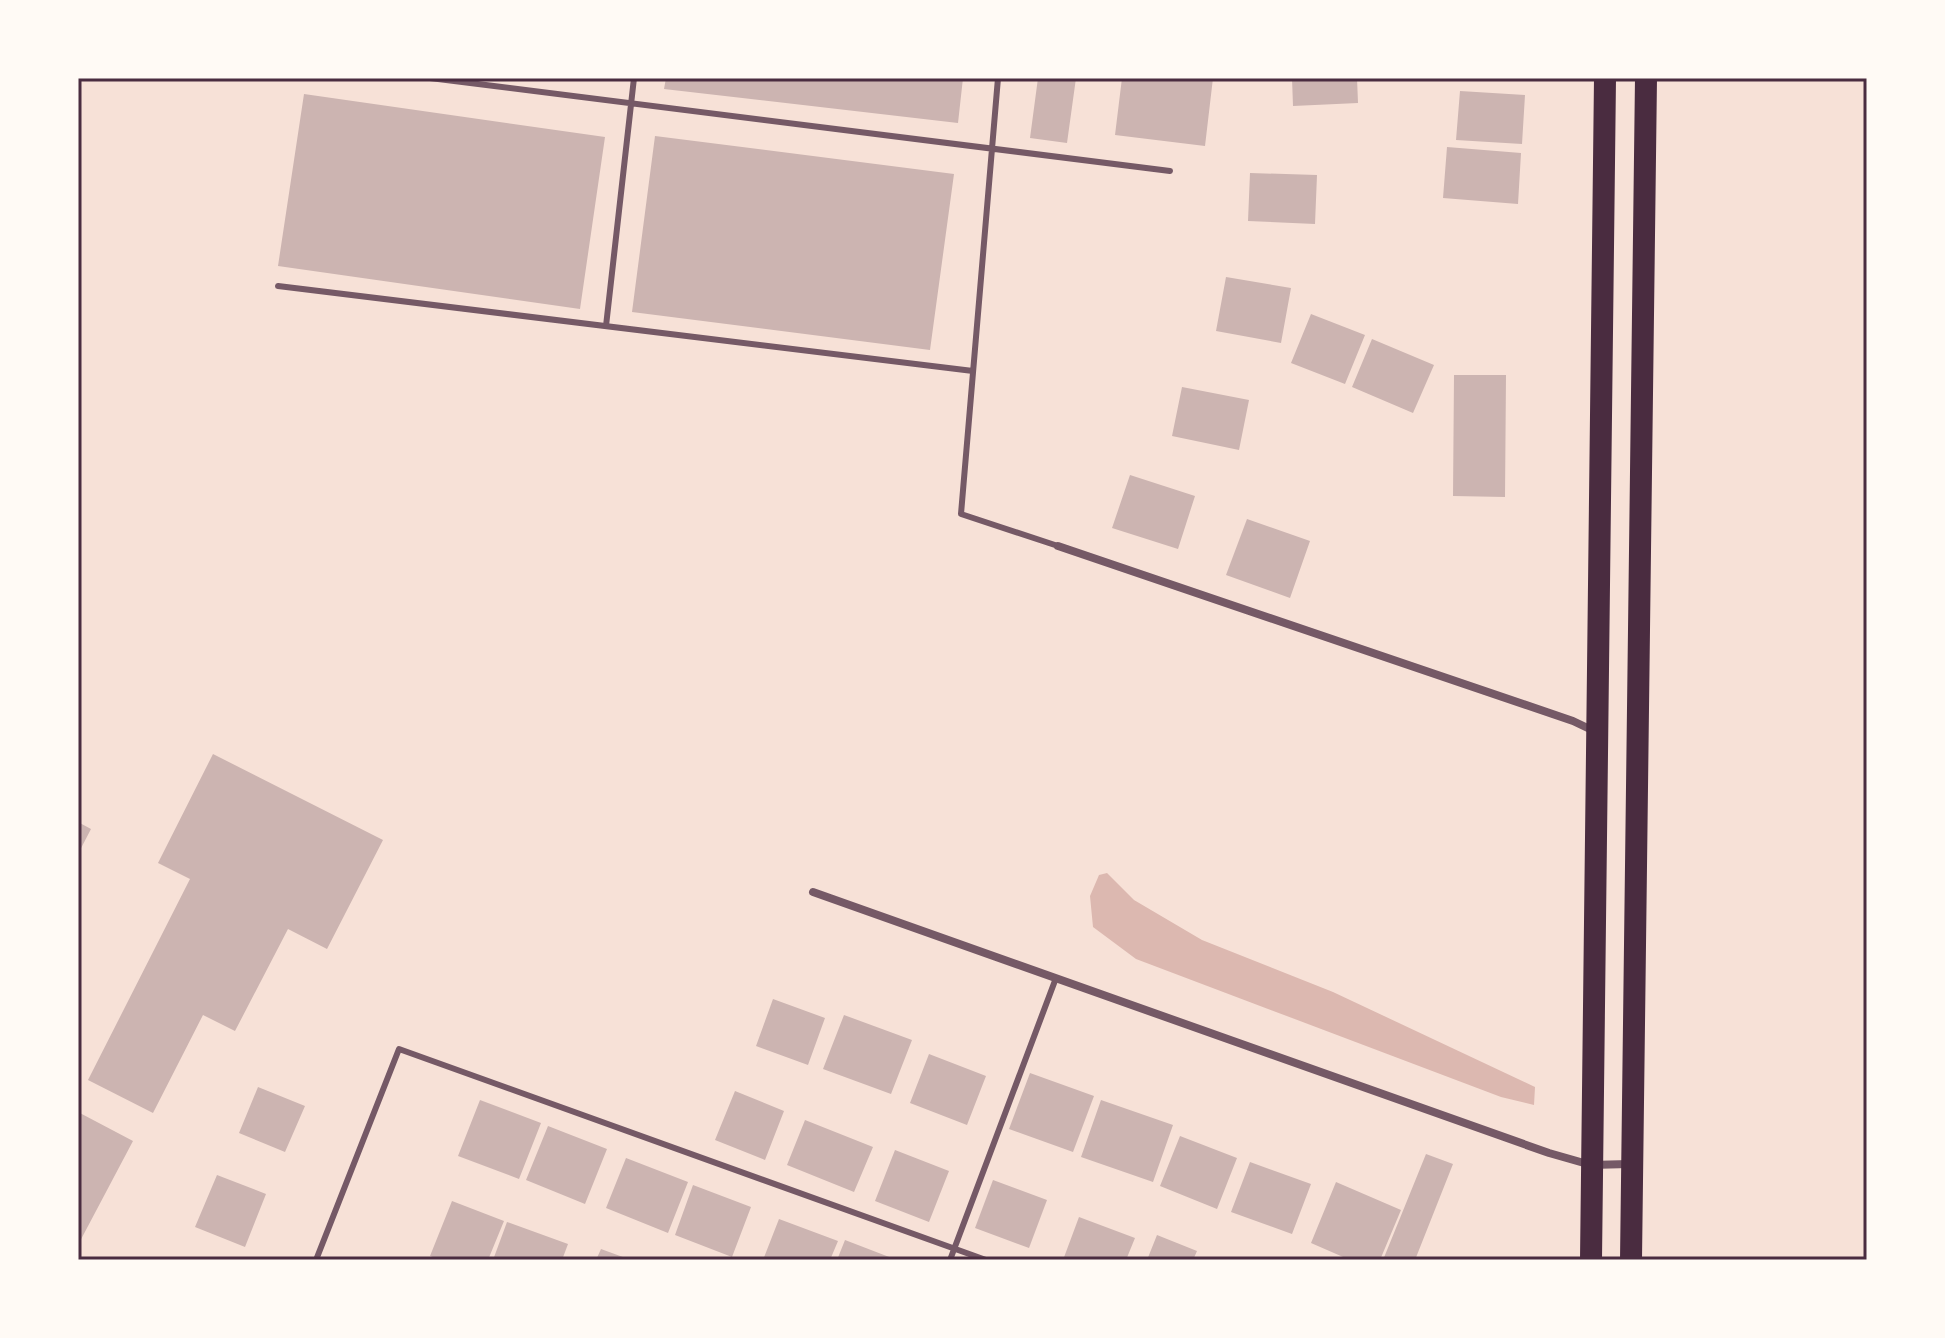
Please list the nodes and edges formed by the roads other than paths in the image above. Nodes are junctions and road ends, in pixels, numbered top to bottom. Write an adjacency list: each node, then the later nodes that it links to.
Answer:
1 (430, 78): 6 (lane)
2 (634, 78): 6 (lane)
3 (998, 78): 7 (lane)
4 (1605, 78): 13 (highway)
5 (1646, 78): 16 (highway)
6 (632, 103): 7 (lane); 10 (lane)
7 (992, 149): 8 (lane); 11 (lane)
8 (1170, 171)
9 (278, 286): 10 (lane)
10 (606, 326): 11 (lane)
11 (973, 371): 12 (lane)
12 (1058, 546): 13 (street)
13 (1599, 733): 17 (highway)
14 (813, 892): 15 (street)
15 (1056, 978): 17 (street); 18 (lane)
16 (1631, 1163): 17 (street); 23 (highway)
17 (1591, 1165): 22 (highway)
18 (954, 1248): 19 (lane); 20 (lane); 21 (lane)
19 (316, 1260)
20 (950, 1260)
21 (986, 1260)
22 (1591, 1260)
23 (1631, 1260)

